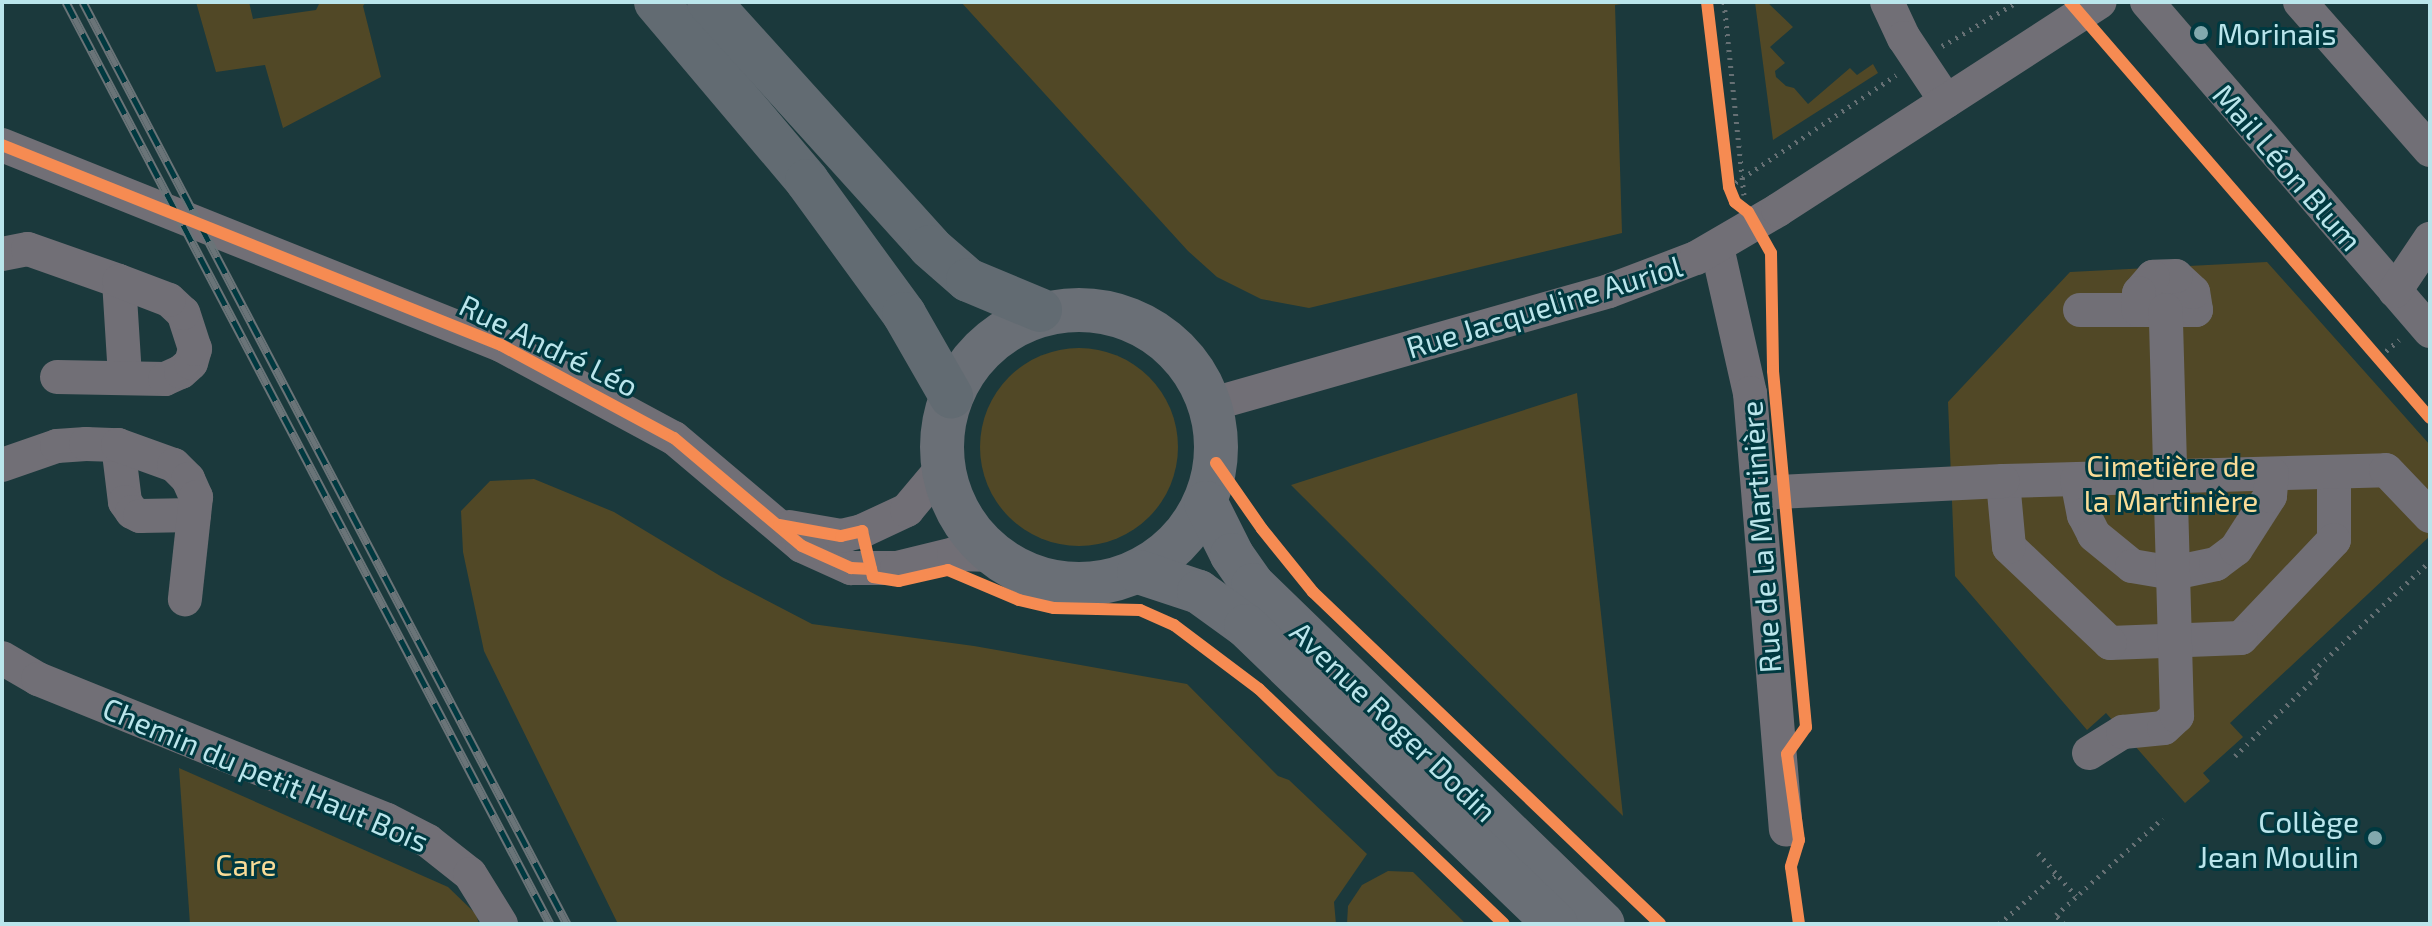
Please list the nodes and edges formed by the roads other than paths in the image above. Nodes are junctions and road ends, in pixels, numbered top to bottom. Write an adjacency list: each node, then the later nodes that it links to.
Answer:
1 (656, 2): 20 (highway)
2 (709, 2): 15 (highway)
3 (1887, 2): 7 (street)
4 (2100, 2): 7 (street, Rue Jacqueline Auriol)
5 (2147, 2): 14 (street, Mail Léon Blum)
6 (2300, 2): 9 (street)
7 (1946, 101): 11 (street, Rue Jacqueline Auriol)
8 (2, 145): 34 (street, Rue André Léo)
9 (2430, 150)
10 (2430, 239): 14 (street)
11 (1717, 247): 21 (street, Rue Jacqueline Auriol); 30 (street, Rue de la Martinière)
12 (2, 254): 13 (street)
13 (119, 281): 18 (street); 18 (street)
14 (2395, 291): 17 (street, Mail Léon Blum)
15 (1040, 310): 20 (main road); 21 (main road)
16 (2080, 310): 27 (street)
17 (2430, 331)
18 (125, 376): 19 (street)
19 (57, 377)
20 (951, 396): 24 (main road)
21 (1209, 405): 31 (main road)
22 (118, 445): 23 (street); 32 (street); 32 (street)
23 (2, 465)
24 (943, 467): 34 (street, Rue André Léo); 35 (main road)
25 (2334, 472): 26 (street); 33 (street); 39 (street)
26 (2272, 474): 27 (street); 37 (street)
27 (2172, 477): 28 (street); 37 (street)
28 (2077, 480): 29 (street); 37 (street)
29 (2003, 481): 30 (street); 39 (street)
30 (1759, 493): 42 (street, Rue de la Martinière)
31 (1206, 503): 36 (main road); 45 (main road, Avenue Roger Dodin)
32 (194, 515): 38 (street)
33 (2430, 516)
34 (779, 525): 35 (street, Rue André Léo)
35 (996, 555): 36 (main road)
36 (1139, 572): 44 (main road, Avenue Roger Dodin)
37 (2173, 573): 39 (street)
38 (185, 599)
39 (2175, 641): 41 (street)
40 (2, 658): 43 (street, Chemin du petit Haut Bois)
41 (2089, 753)
42 (1786, 830)
43 (501, 924)
44 (1556, 924)
45 (1603, 924)

